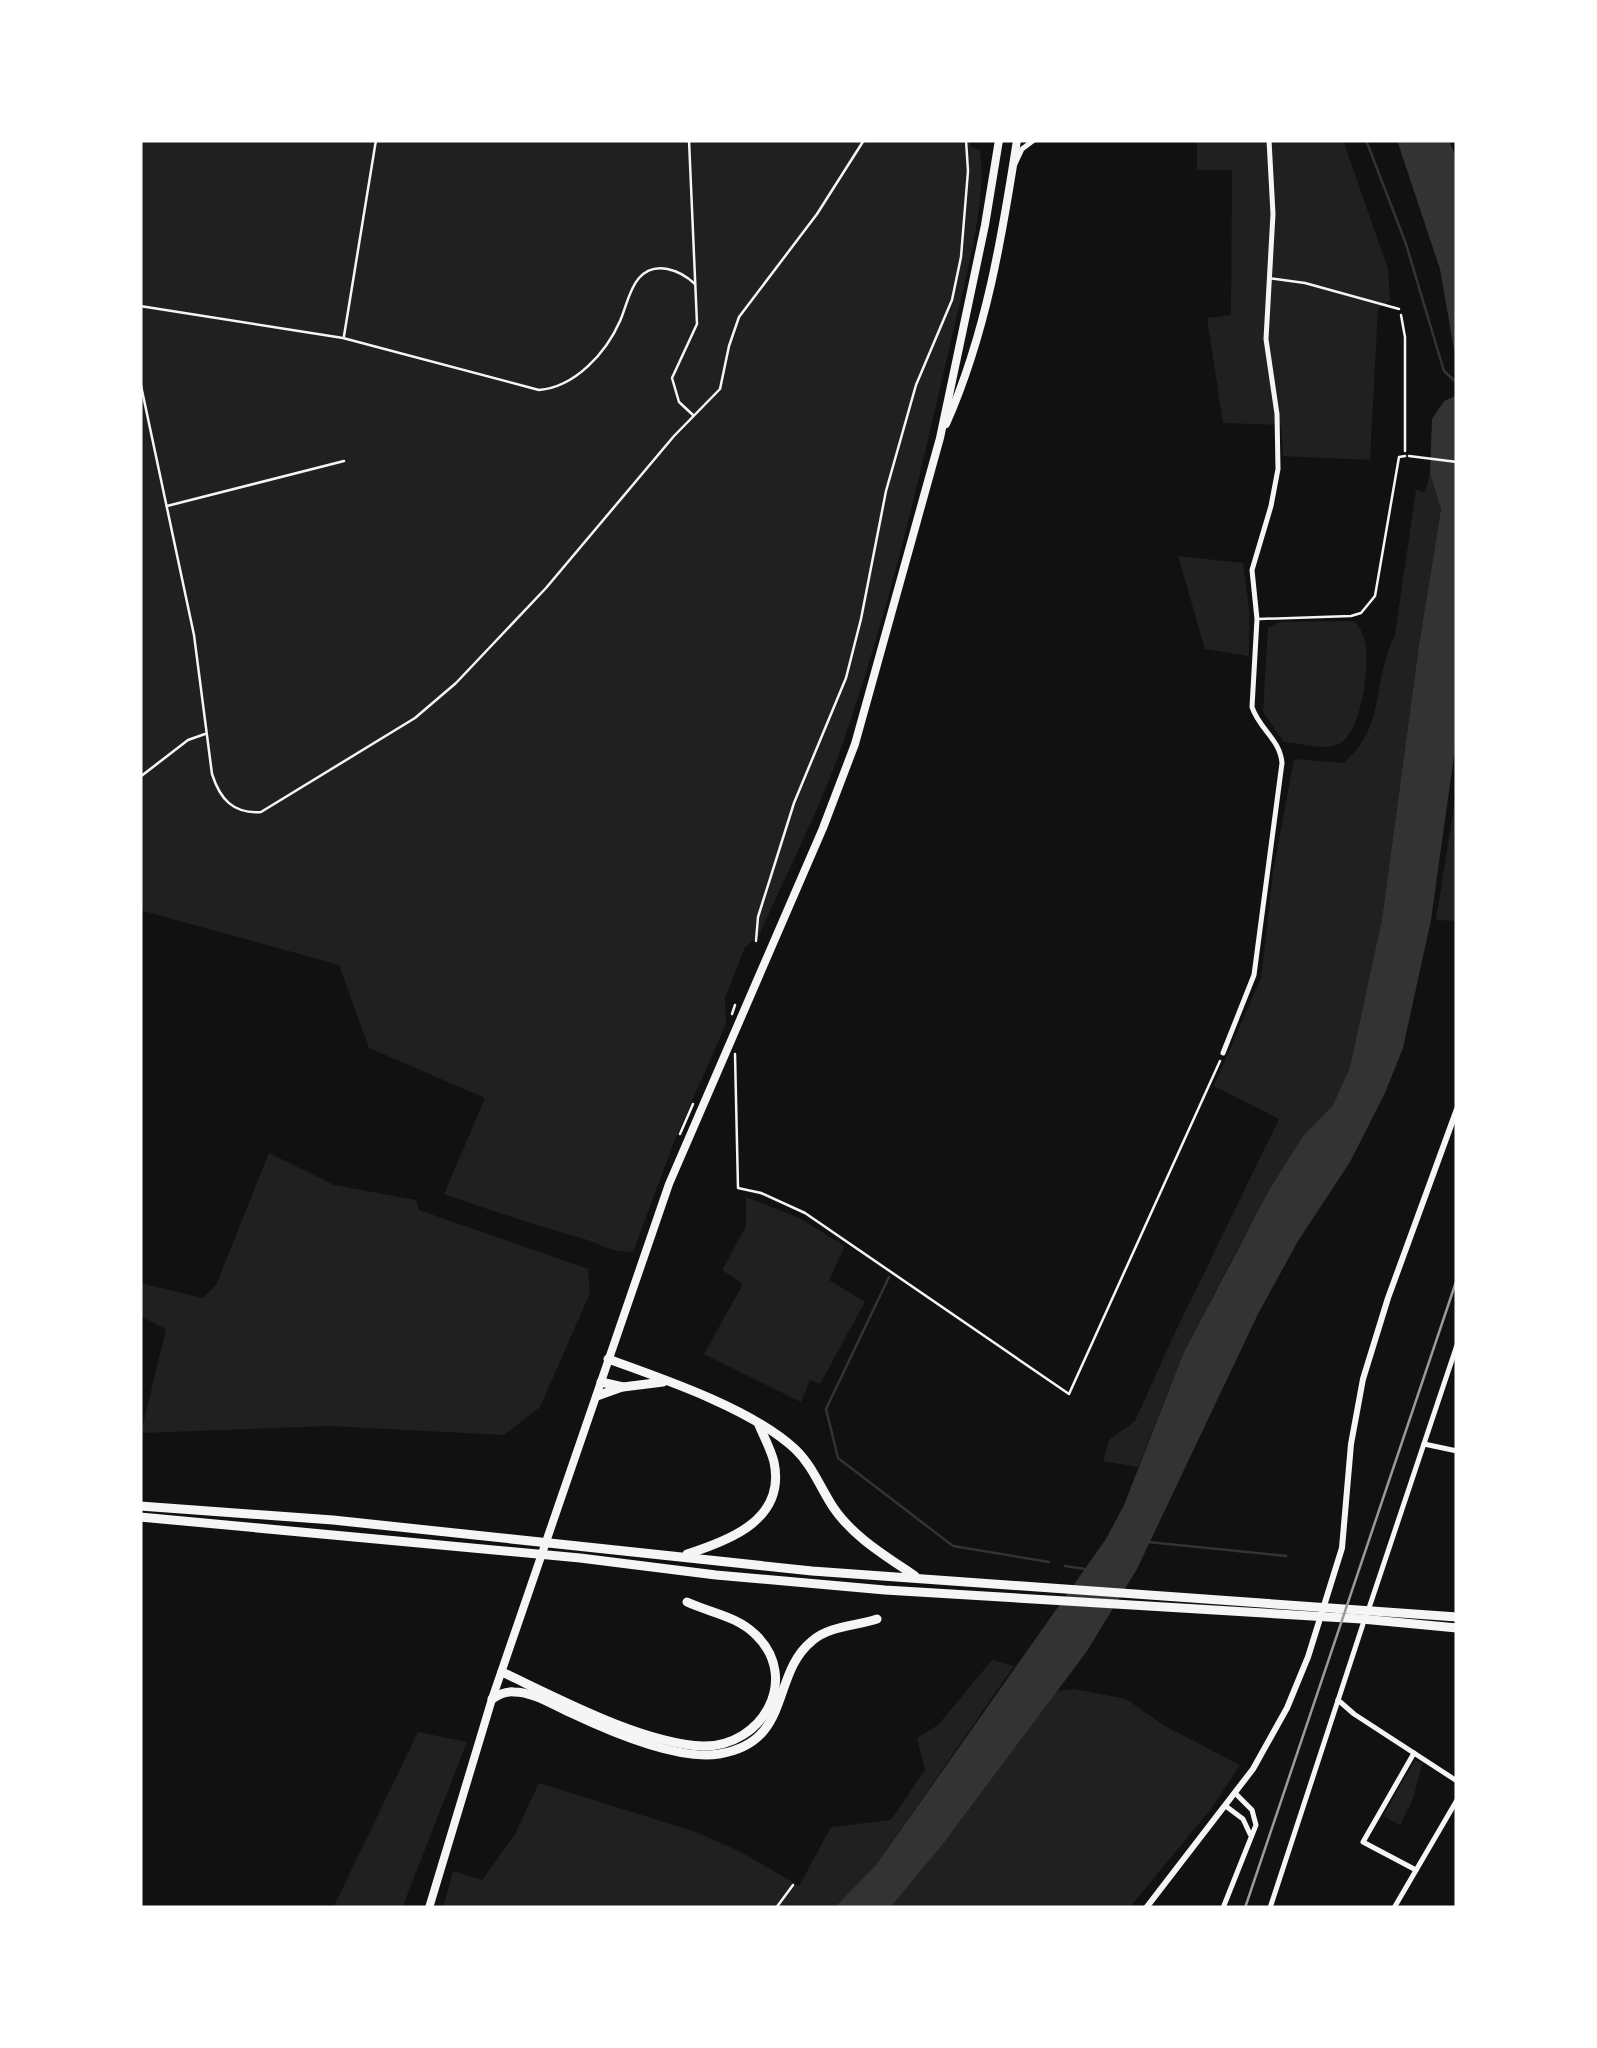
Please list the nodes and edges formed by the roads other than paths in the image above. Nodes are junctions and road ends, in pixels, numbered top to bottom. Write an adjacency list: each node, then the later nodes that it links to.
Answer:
1 (999, 140): 8 (main road)
2 (1017, 140): 5 (main road)
3 (1034, 140): 5 (street)
4 (1270, 140): 6 (street)
5 (1012, 172): 8 (main road)
6 (1267, 278): 7 (lane); 10 (street)
7 (1400, 310)
8 (940, 438): 14 (main road)
9 (1407, 456): 10 (lane)
10 (1258, 619): 11 (street)
11 (1223, 1053)
12 (1457, 1109): 36 (street)
13 (1457, 1345): 20 (street)
14 (608, 1359): 15 (main road); 16 (highway)
15 (602, 1382): 17 (highway); 18 (main road)
16 (670, 1382): 17 (highway); 19 (highway)
17 (624, 1386): 18 (highway)
18 (597, 1396): 31 (main road)
19 (760, 1425): 24 (highway); 25 (highway)
20 (1424, 1444): 21 (street); 33 (street)
21 (1457, 1451)
22 (140, 1506): 24 (highway)
23 (140, 1517): 27 (highway)
24 (681, 1556): 25 (highway)
25 (917, 1578): 27 (highway)
26 (688, 1602): 31 (highway)
27 (1143, 1602): 28 (highway); 30 (highway)
28 (1457, 1617)
29 (877, 1619): 32 (highway)
30 (1457, 1628)
31 (502, 1672): 32 (main road)
32 (492, 1699): 41 (main road)
33 (1338, 1700): 34 (street); 44 (street)
34 (1414, 1752): 35 (street); 40 (street)
35 (1457, 1781)
36 (1236, 1794): 38 (street); 39 (street)
37 (1457, 1800): 40 (street)
38 (1227, 1806): 39 (street); 42 (street)
39 (1250, 1838): 43 (street)
40 (1416, 1870): 45 (street)
41 (429, 1908)
42 (1146, 1908)
43 (1223, 1908)
44 (1270, 1908)
45 (1394, 1908)

